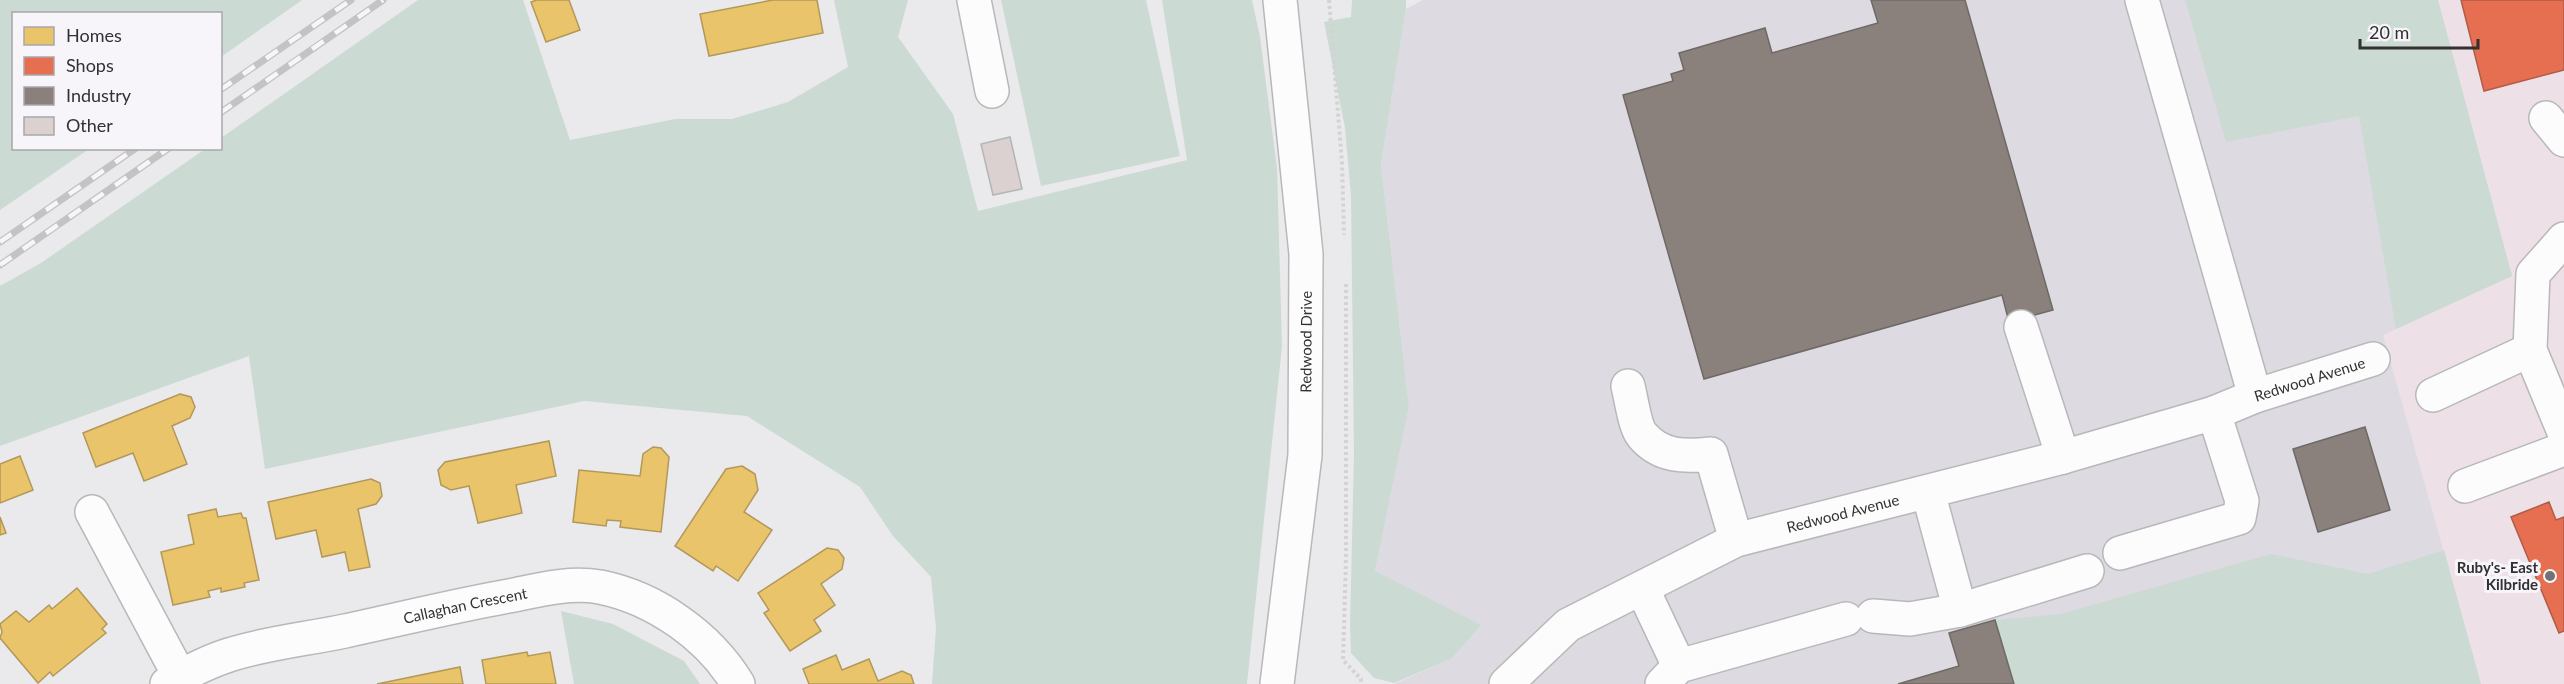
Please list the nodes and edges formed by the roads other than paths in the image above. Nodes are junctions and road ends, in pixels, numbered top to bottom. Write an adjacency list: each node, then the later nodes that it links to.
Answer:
1 (974, 0): 4 (street)
2 (1280, 0): 27 (street, Redwood Drive)
3 (2142, 0): 11 (street)
4 (992, 91)
5 (2557, 246): 7 (street)
6 (2021, 327): 15 (street)
7 (2530, 350): 10 (street); 13 (street)
8 (2373, 359): 11 (street, Redwood Avenue)
9 (1628, 386): 19 (street)
10 (2433, 395)
11 (2255, 396): 12 (street, Redwood Avenue)
12 (2214, 413): 15 (street, Redwood Avenue); 20 (street)
13 (2564, 432)
14 (2564, 449): 16 (street)
15 (2063, 457): 17 (street, Redwood Avenue)
16 (2465, 486)
17 (1929, 492): 19 (street, Redwood Avenue); 23 (street)
18 (92, 512): 25 (street)
19 (1736, 540): 22 (street, Redwood Avenue)
20 (2120, 553)
21 (2087, 571): 23 (street)
22 (1642, 588): 24 (street); 28 (street, Redwood Avenue)
23 (1960, 610): 24 (street)
24 (1670, 675)
25 (173, 680): 26 (street, Callaghan Crescent)
26 (738, 684)
27 (1277, 684)
28 (1506, 684)

